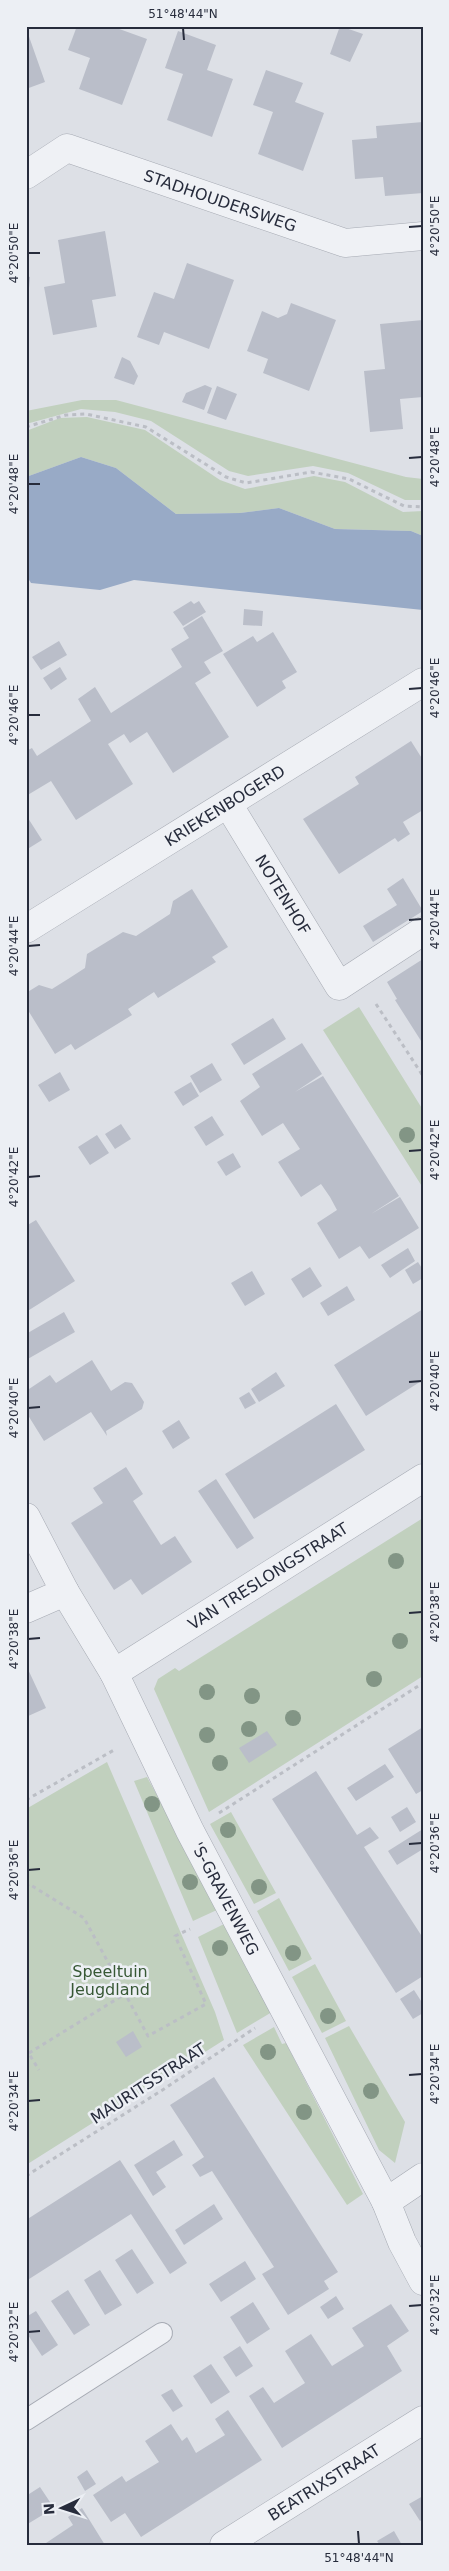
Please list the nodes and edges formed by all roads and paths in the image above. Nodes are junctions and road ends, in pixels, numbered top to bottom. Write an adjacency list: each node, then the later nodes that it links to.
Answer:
1 (26, 175): 2 (street, STADHOUDERSWEG)
2 (423, 236)
3 (26, 427): 4 (path)
4 (423, 507)
5 (423, 682): 6 (street, KRIEKENBOGERD)
6 (228, 804): 7 (street, KRIEKENBOGERD); 9 (street, NOTENHOF)
7 (26, 929)
8 (423, 931): 9 (street)
9 (339, 986): 10 (path)
10 (423, 1076)
11 (423, 1478): 15 (street, VAN TRESLONGSTRAAT)
12 (26, 1517): 13 (street, 'S-GRAVENWEG)
13 (65, 1592): 14 (street); 15 (street, 'S-GRAVENWEG)
14 (26, 1609)
15 (114, 1673): 17 (street, 'S-GRAVENWEG)
16 (423, 1683): 19 (path)
17 (142, 1732): 18 (path); 19 (street, 'S-GRAVENWEG)
18 (26, 1800)
19 (190, 1831): 23 (street, 'S-GRAVENWEG)
20 (26, 1887): 22 (path)
21 (190, 1929): 22 (path)
22 (125, 1994): 25 (path)
23 (283, 2011): 27 (path, MAURITSSTRAAT); 29 (street, 'S-GRAVENWEG)
24 (26, 2049): 25 (path)
25 (29, 2053): 26 (path)
26 (39, 2070)
27 (26, 2176)
28 (423, 2177): 29 (street)
29 (386, 2202): 30 (street, 'S-GRAVENWEG)
30 (423, 2281)
31 (162, 2332): 32 (lane)
32 (26, 2420)
33 (423, 2420): 34 (street, BEATRIXSTRAAT)
34 (224, 2545)

